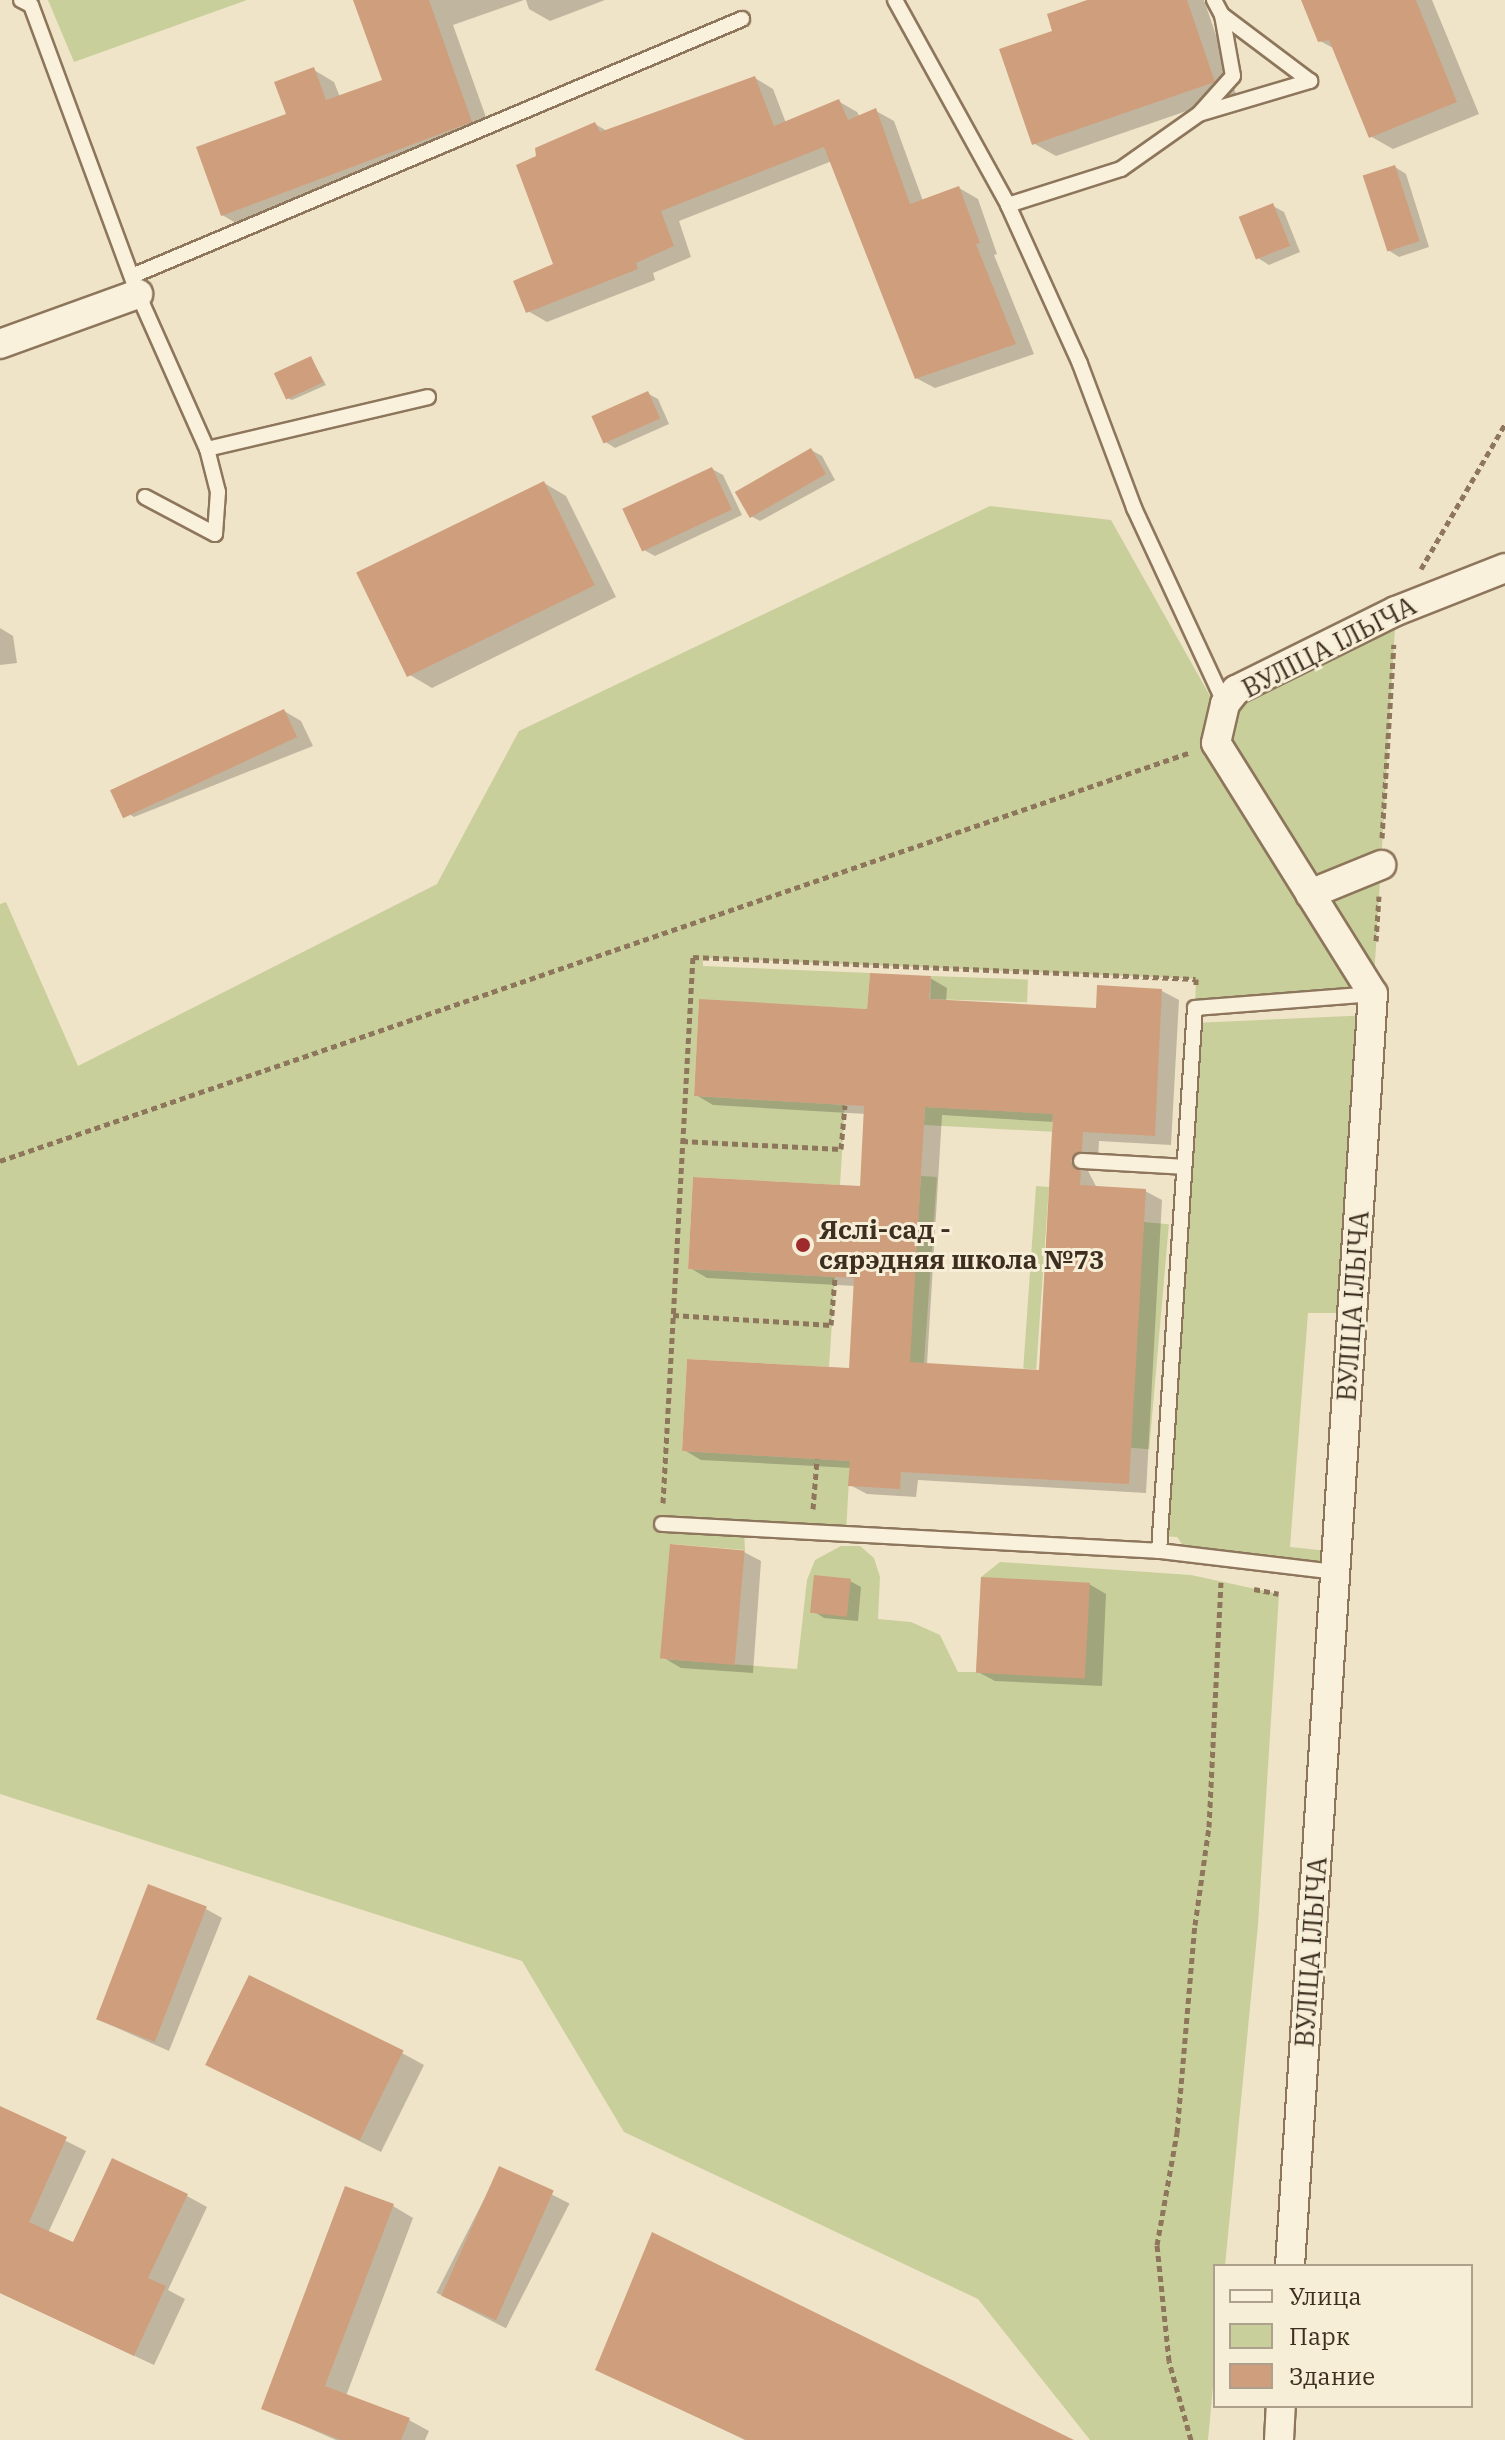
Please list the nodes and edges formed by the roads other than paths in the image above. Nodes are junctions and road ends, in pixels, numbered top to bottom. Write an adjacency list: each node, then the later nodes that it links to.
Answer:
1 (21, 0): 8 (lane)
2 (895, 0): 7 (lane)
3 (1214, 0): 4 (lane)
4 (1222, 15): 6 (lane); 6 (lane)
5 (742, 19): 8 (lane)
6 (1199, 114): 7 (lane)
7 (1008, 205): 14 (lane)
8 (135, 285): 9 (street); 11 (lane)
9 (0, 344)
10 (428, 397): 11 (lane)
11 (207, 449): 12 (lane)
12 (145, 497)
13 (1505, 568): 14 (street, ВУЛІЦА ІЛЬІЧА)
14 (1225, 704): 16 (street, ВУЛІЦА ІЛЬІЧА)
15 (1381, 865): 16 (street)
16 (1310, 894): 17 (street)
17 (1373, 994): 19 (lane); 22 (street, ВУЛІЦА ІЛЬІЧА)
18 (1081, 1161): 19 (lane)
19 (1184, 1167): 21 (lane)
20 (662, 1524): 21 (lane)
21 (1159, 1551): 22 (lane)
22 (1336, 1572): 23 (street, ВУЛІЦА ІЛЬІЧА)
23 (1290, 2264)
24 (1281, 2408): 25 (street)
25 (1279, 2440)

